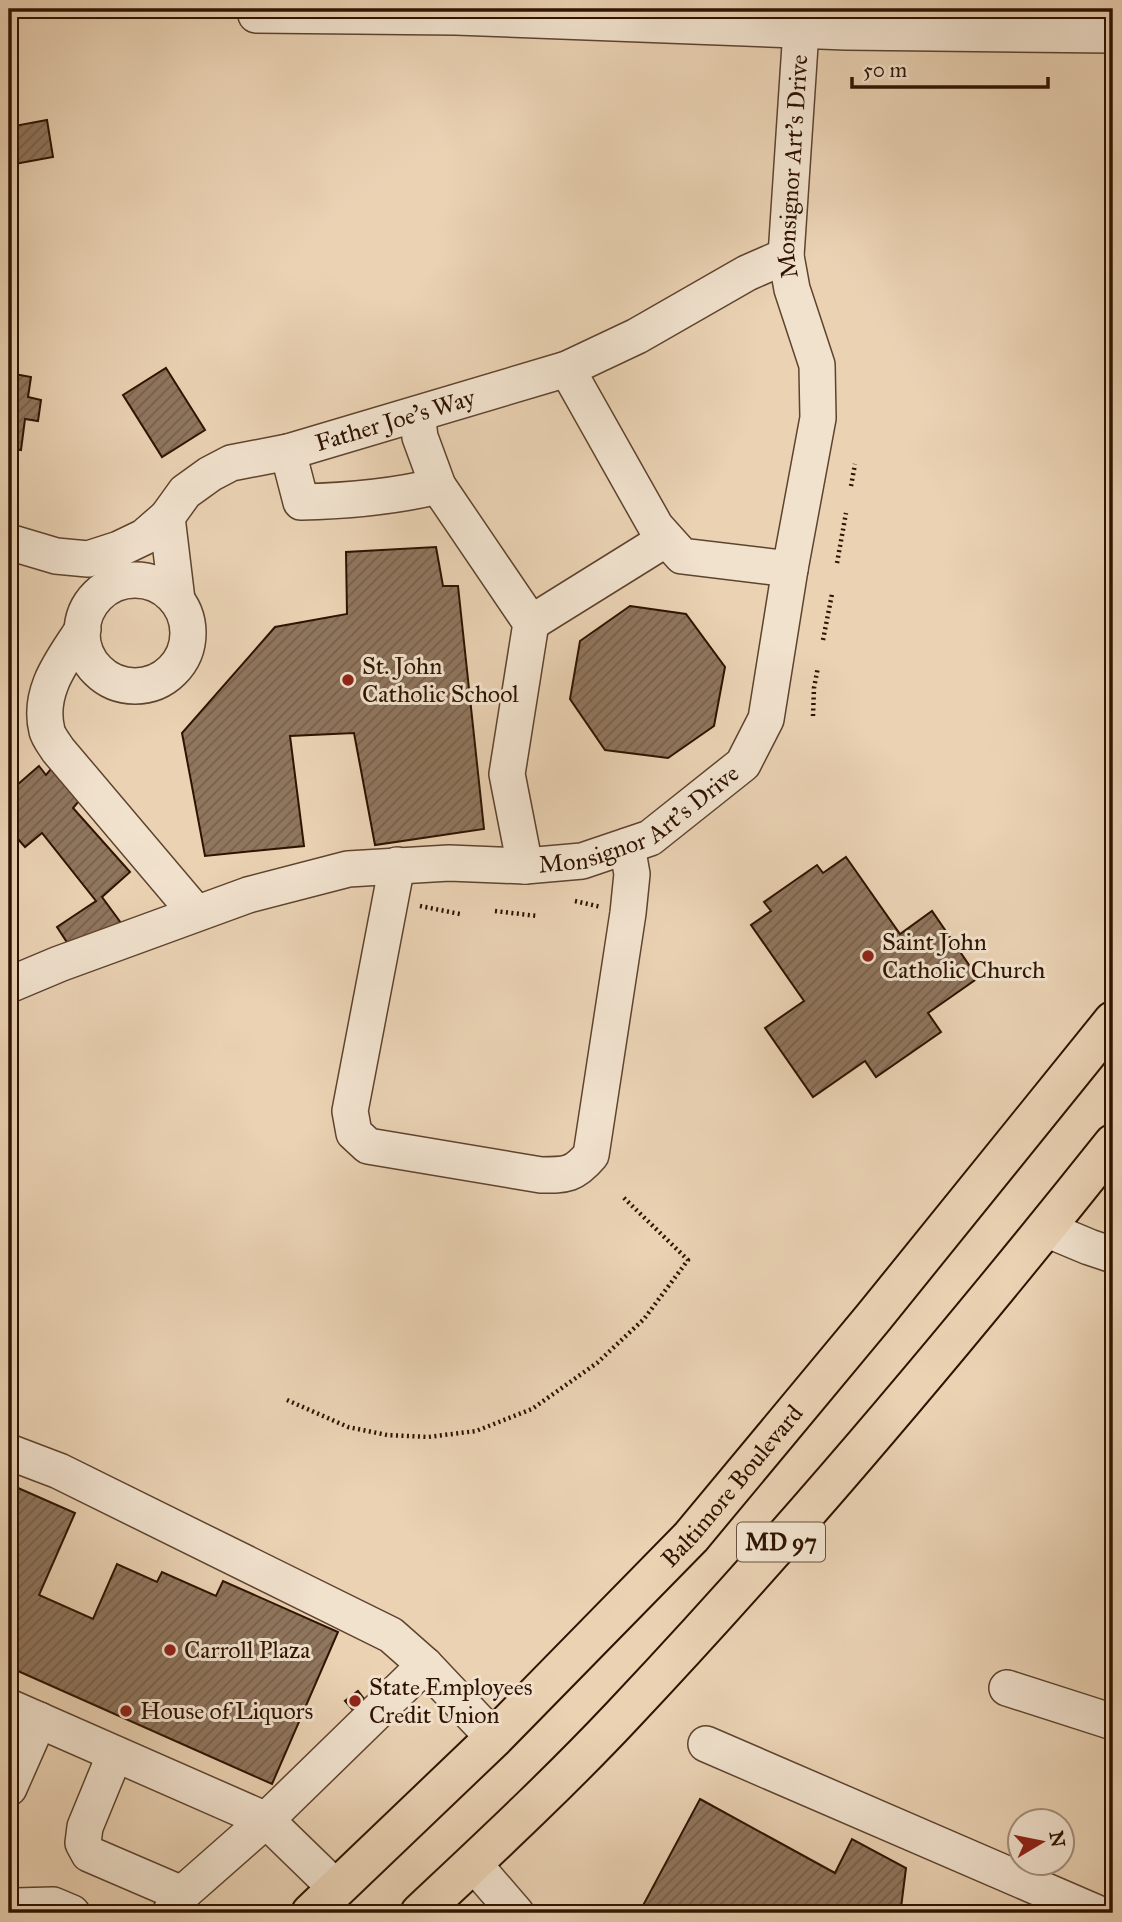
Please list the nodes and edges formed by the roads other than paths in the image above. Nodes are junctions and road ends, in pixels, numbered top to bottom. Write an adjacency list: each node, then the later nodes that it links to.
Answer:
1 (251, 20): 3 (street)
2 (913, 21): 3 (street); 4 (street)
3 (801, 30): 5 (street, Monsignor Art’s Drive)
4 (1113, 35)
5 (786, 256): 6 (street, Father Joe’s Way); 14 (street, Monsignor Art’s Drive)
6 (567, 369): 7 (street, Father Joe’s Way); 11 (street)
7 (417, 414): 8 (street, Father Joe’s Way); 9 (street)
8 (288, 452): 9 (street); 10 (street, Father Joe’s Way)
9 (438, 486): 17 (street)
10 (167, 517): 13 (street, Father Joe’s Way); 15 (street)
11 (666, 539): 14 (street); 17 (street)
12 (9, 542): 13 (street, Father Joe’s Way)
13 (102, 555): 16 (street)
14 (790, 569): 18 (street, Monsignor Art’s Drive)
15 (177, 600): 16 (street); 16 (street)
16 (89, 613): 21 (street)
17 (531, 623): 20 (street)
18 (627, 846): 19 (street); 20 (street, Monsignor Art’s Drive)
19 (397, 865): 20 (street, Monsignor Art’s Drive); 21 (street, Monsignor Art’s Drive)
20 (525, 866)
21 (197, 913): 22 (street, Monsignor Art’s Drive)
22 (9, 985)
23 (1113, 1021): 32 (highway, Baltimore Boulevard / MD 97)
24 (1113, 1144): 25 (highway, MD 97)
25 (1046, 1229): 26 (street); 37 (highway, MD 97)
26 (1113, 1255)
27 (9, 1452): 28 (street)
28 (425, 1665): 32 (street); 36 (street)
29 (1007, 1688): 31 (street)
30 (24, 1714): 34 (street); 35 (street)
31 (1113, 1722)
32 (494, 1738): 38 (highway, Baltimore Boulevard / MD 97)
33 (706, 1744): 44 (street)
34 (115, 1754): 36 (street); 39 (street)
35 (9, 1788)
36 (266, 1820): 38 (street); 39 (street)
37 (473, 1863): 42 (highway, MD 97); 43 (street)
38 (324, 1901)
39 (176, 1903)
40 (9, 1910): 41 (street)
41 (72, 1913)
42 (420, 1913)
43 (516, 1913)
44 (1097, 1913)

